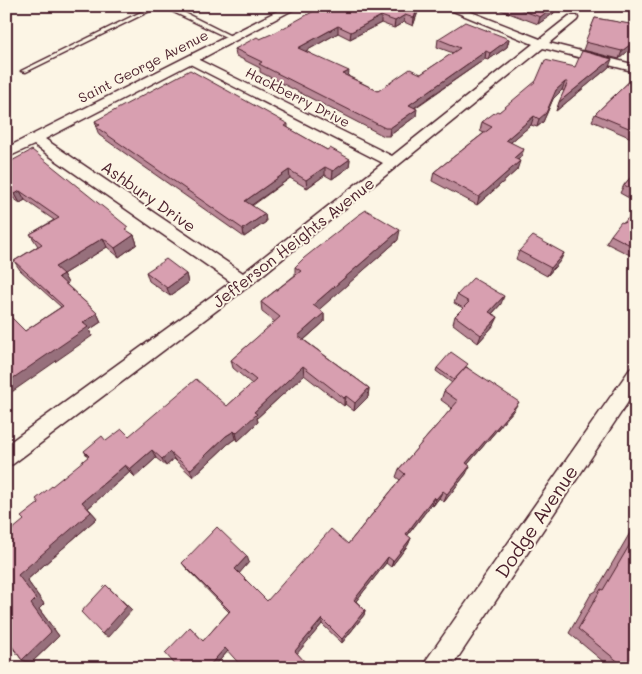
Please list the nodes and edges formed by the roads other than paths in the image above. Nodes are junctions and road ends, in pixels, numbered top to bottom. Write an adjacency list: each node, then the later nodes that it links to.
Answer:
1 (295, 6): 4 (street, Saint George Avenue)
2 (446, 6): 5 (street)
3 (573, 18): 5 (street, Jefferson Heights Avenue)
4 (232, 38): 6 (street, Saint George Avenue); 8 (lane)
5 (542, 44): 7 (street); 11 (street, Jefferson Heights Avenue)
6 (189, 59): 9 (street, Saint George Avenue); 11 (street, Hackberry Drive)
7 (636, 69)
8 (24, 71)
9 (35, 139): 10 (street, Saint George Avenue); 12 (street, Ashbury Drive)
10 (8, 151)
11 (393, 162): 12 (street, Jefferson Heights Avenue)
12 (243, 282): 14 (street, Jefferson Heights Avenue)
13 (636, 374): 15 (street, Dodge Avenue)
14 (6, 457)
15 (436, 668)

